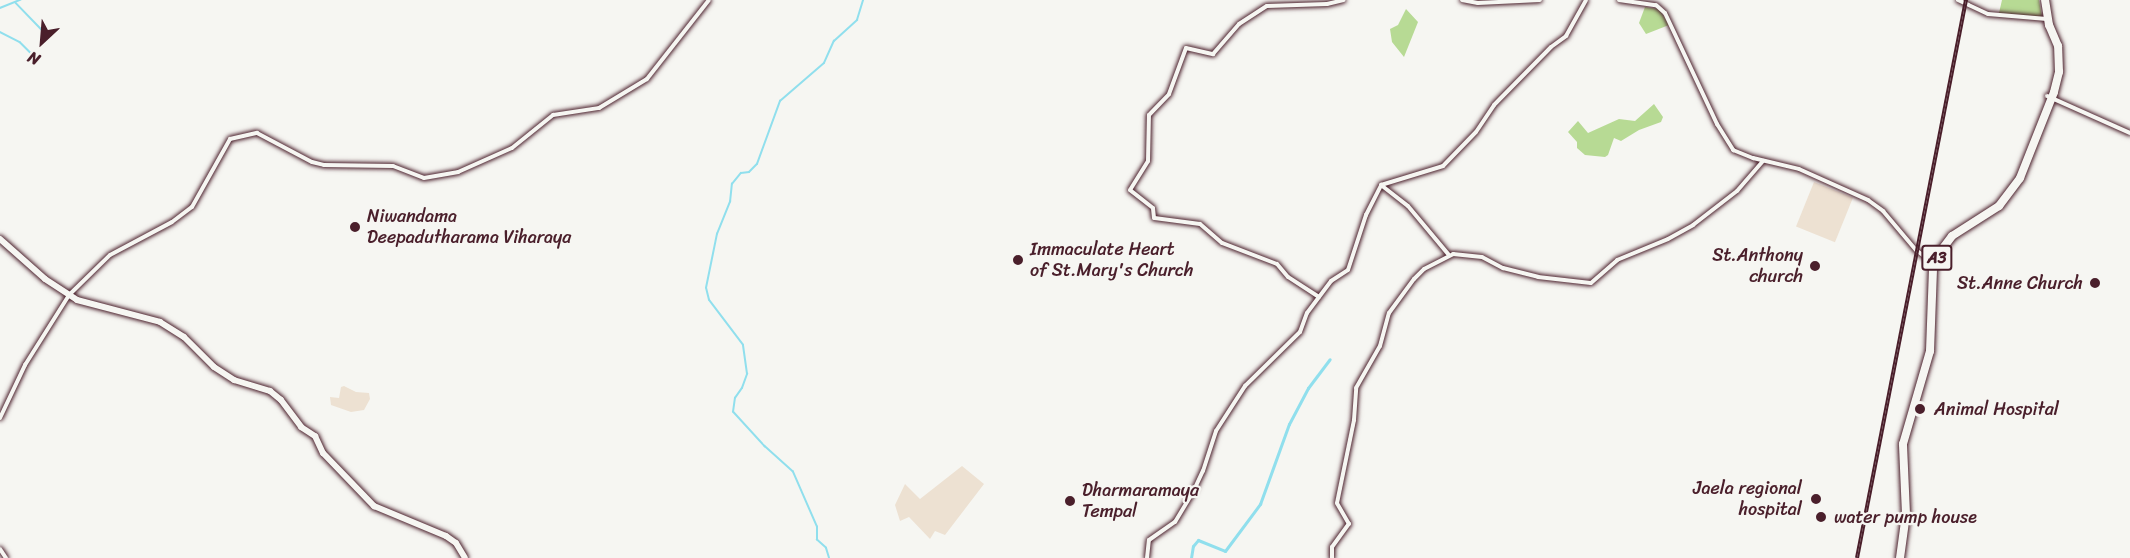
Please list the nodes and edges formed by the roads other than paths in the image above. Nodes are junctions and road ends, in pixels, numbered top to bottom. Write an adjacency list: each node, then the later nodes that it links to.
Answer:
1 (709, 0): 17 (street)
2 (1344, 0): 18 (street)
3 (1462, 0): 4 (street)
4 (1540, 0)
5 (1586, 0): 13 (street)
6 (1619, 0): 12 (street)
7 (1958, 0): 9 (street)
8 (2043, 0): 9 (highway, A3)
9 (2045, 19): 10 (highway, A3)
10 (2049, 96): 11 (street); 16 (highway, A3)
11 (2130, 133)
12 (1762, 161): 15 (street); 16 (street)
13 (1381, 185): 15 (street); 18 (street)
14 (0, 239): 17 (main road)
15 (1449, 255): 24 (street)
16 (1933, 264): 25 (highway, A3)
17 (69, 295): 19 (street); 22 (main road)
18 (1319, 297): 23 (street)
19 (0, 418)
20 (0, 549): 21 (street)
21 (6, 558)
22 (465, 558)
23 (1147, 558)
24 (1332, 558)
25 (1899, 558)

